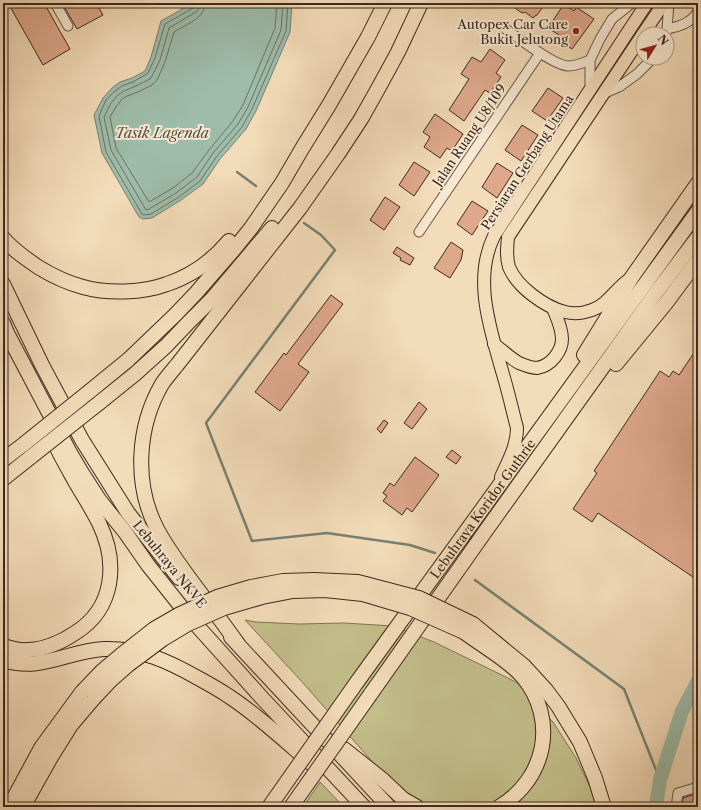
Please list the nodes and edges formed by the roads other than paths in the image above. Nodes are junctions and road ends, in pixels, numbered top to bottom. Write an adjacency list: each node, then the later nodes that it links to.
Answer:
1 (55, 3): 9 (street)
2 (384, 3): 23 (highway)
3 (421, 3): 21 (highway)
4 (632, 3): 16 (street)
5 (648, 3): 18 (main road, Persiaran Gerbang Utama)
6 (664, 3): 10 (main road, Persiaran Gerbang Utama)
7 (669, 3): 11 (street)
8 (698, 11): 13 (street)
9 (68, 26)
10 (648, 26)
11 (667, 26)
12 (503, 27): 15 (street)
13 (675, 29)
14 (635, 46): 19 (main road, Persiaran Gerbang Utama)
15 (540, 52): 16 (street); 24 (street, Jalan Ruang U8/109)
16 (590, 60): 18 (street)
17 (645, 66): 19 (street)
18 (590, 90): 32 (main road, Persiaran Gerbang Utama)
19 (604, 94): 30 (main road, Persiaran Gerbang Utama)
20 (698, 183): 28 (highway)
21 (300, 208): 36 (highway, bridge); 39 (highway)
22 (698, 211): 33 (highway, Lebuhraya Koridor Guthrie)
23 (260, 215): 26 (highway); 35 (highway, bridge)
24 (419, 232)
25 (698, 236): 34 (highway, Lebuhraya Koridor Guthrie)
26 (3, 238)
27 (698, 260): 34 (highway)
28 (632, 277): 30 (main road, Persiaran Gerbang Utama); 33 (highway)
29 (3, 284): 39 (highway, Lebuhraya NKVE)
30 (554, 308): 32 (main road)
31 (5, 328): 40 (highway); 44 (highway, Lebuhraya NKVE)
32 (494, 344): 37 (main road, Persiaran Gerbang Utama)
33 (575, 381): 37 (highway, Lebuhraya Koridor Guthrie)
34 (582, 396): 49 (highway, Lebuhraya Koridor Guthrie, bridge)
35 (3, 460)
36 (3, 479)
37 (495, 491): 48 (highway, Lebuhraya Koridor Guthrie, bridge)
38 (469, 628): 42 (highway, bridge); 53 (highway); 54 (highway)
39 (238, 644): 43 (highway, Lebuhraya NKVE)
40 (3, 646)
41 (3, 660): 44 (highway)
42 (88, 695): 46 (highway); 47 (highway)
43 (304, 715): 51 (highway, Lebuhraya NKVE); 52 (highway)
44 (338, 780): 50 (highway, Lebuhraya NKVE)
45 (698, 787): 55 (street)
46 (9, 807)
47 (23, 807)
48 (269, 807)
49 (291, 807)
50 (364, 807)
51 (388, 807)
52 (417, 807)
53 (499, 807)
54 (604, 807)
55 (676, 807)

